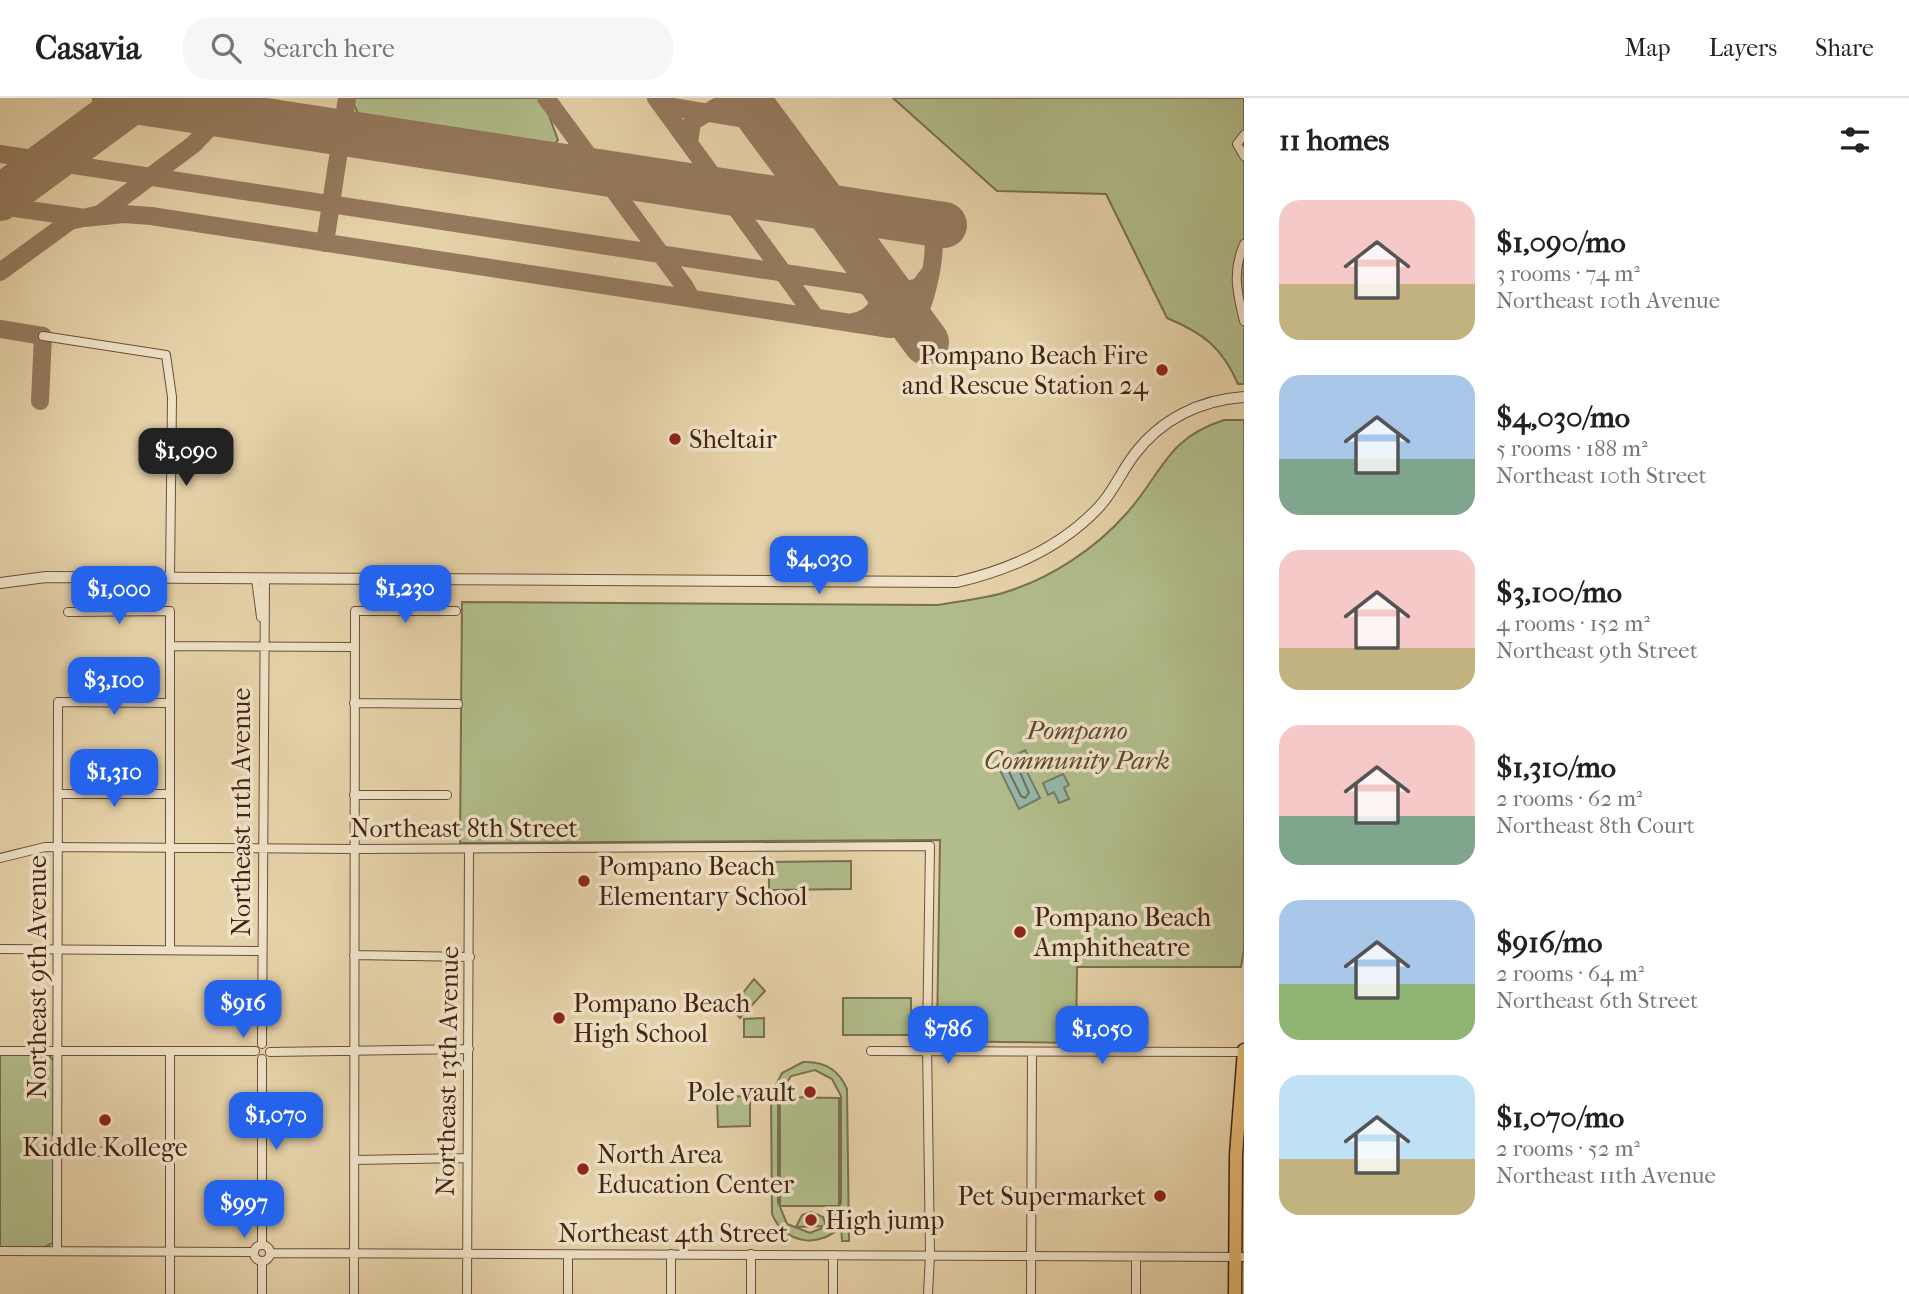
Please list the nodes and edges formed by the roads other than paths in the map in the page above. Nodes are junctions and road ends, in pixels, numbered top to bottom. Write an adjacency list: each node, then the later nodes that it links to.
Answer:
1 (1244, 135): 2 (street)
2 (1244, 156)
3 (1244, 244): 4 (street)
4 (1244, 321)
5 (43, 336): 7 (street)
6 (1244, 397): 8 (street)
7 (170, 578): 8 (street); 9 (street)
8 (261, 579): 13 (street, Northeast 11th Avenue)
9 (0, 583)
10 (68, 611): 12 (street)
11 (456, 611): 14 (street)
12 (170, 646): 13 (street); 15 (street)
13 (262, 647): 14 (street); 24 (street, Northeast 11th Avenue)
14 (355, 647): 16 (street)
15 (170, 703): 18 (street, Northeast 9th Avenue); 19 (street)
16 (354, 703): 17 (street); 20 (street)
17 (458, 704)
18 (58, 794): 19 (street); 22 (street, Northeast 9th Avenue)
19 (170, 794): 23 (street)
20 (354, 795): 21 (street); 25 (street)
21 (447, 795)
22 (57, 847): 23 (street, Northeast 8th Street); 27 (street, Northeast 8th Street); 29 (street, Northeast 9th Avenue)
23 (170, 849): 24 (street, Northeast 8th Street); 30 (street)
24 (262, 849): 25 (street, Northeast 8th Street); 31 (street, Northeast 11th Avenue)
25 (354, 849): 26 (street, Northeast 8th Street); 32 (street)
26 (469, 849): 33 (street, Northeast 13th Avenue); 42 (street, Northeast 8th Street)
27 (0, 858)
28 (0, 949): 29 (street)
29 (58, 949): 30 (street); 37 (street, Northeast 9th Avenue)
30 (170, 950): 31 (street)
31 (262, 951): 34 (street, Northeast 11th Avenue)
32 (354, 955): 33 (street); 40 (street)
33 (470, 957): 35 (street, Northeast 13th Avenue)
34 (262, 1044): 39 (street); 43 (street)
35 (469, 1049): 40 (street); 49 (street, Northeast 13th Avenue)
36 (0, 1051): 37 (street)
37 (59, 1051): 38 (street); 47 (street, Northeast 9th Avenue)
38 (170, 1051): 39 (street); 48 (street)
39 (255, 1051): 46 (street)
40 (354, 1051): 43 (street); 50 (street)
41 (871, 1051): 42 (street)
42 (927, 1051): 44 (street); 63 (street)
43 (270, 1052): 46 (street)
44 (1032, 1052): 45 (street); 64 (street)
45 (1244, 1052): 66 (main road)
46 (262, 1059): 51 (street)
47 (59, 1151): 48 (street); 53 (street, Northeast 9th Avenue)
48 (171, 1153): 54 (street)
49 (467, 1158): 50 (street); 58 (street, Northeast 13th Avenue)
50 (354, 1160): 57 (street)
51 (262, 1245): 55 (street); 56 (street)
52 (0, 1251): 53 (street)
53 (57, 1251): 54 (street)
54 (170, 1252): 55 (street); 68 (street)
55 (254, 1252): 67 (street)
56 (270, 1253): 57 (street, Northeast 4th Street); 67 (street)
57 (354, 1253): 58 (street, Northeast 4th Street); 70 (street)
58 (467, 1253): 59 (street, Northeast 4th Street); 71 (street, Northeast 13th Avenue)
59 (568, 1254): 60 (street, Northeast 4th Street); 72 (street)
60 (671, 1254): 61 (street, Northeast 4th Street); 73 (street)
61 (751, 1254): 62 (street, Northeast 4th Street); 74 (street)
62 (833, 1255): 63 (street, Northeast 4th Street); 75 (street)
63 (930, 1255): 64 (street, Northeast 4th Street); 76 (street)
64 (1031, 1256): 65 (street, Northeast 4th Street); 77 (street)
65 (1136, 1256): 66 (street, Northeast 4th Street); 78 (street)
66 (1240, 1256): 79 (main road)
67 (262, 1261): 69 (street)
68 (170, 1294)
69 (261, 1294)
70 (354, 1294)
71 (467, 1294)
72 (568, 1294)
73 (671, 1294)
74 (751, 1294)
75 (833, 1294)
76 (928, 1294)
77 (1031, 1294)
78 (1136, 1294)
79 (1235, 1294)

